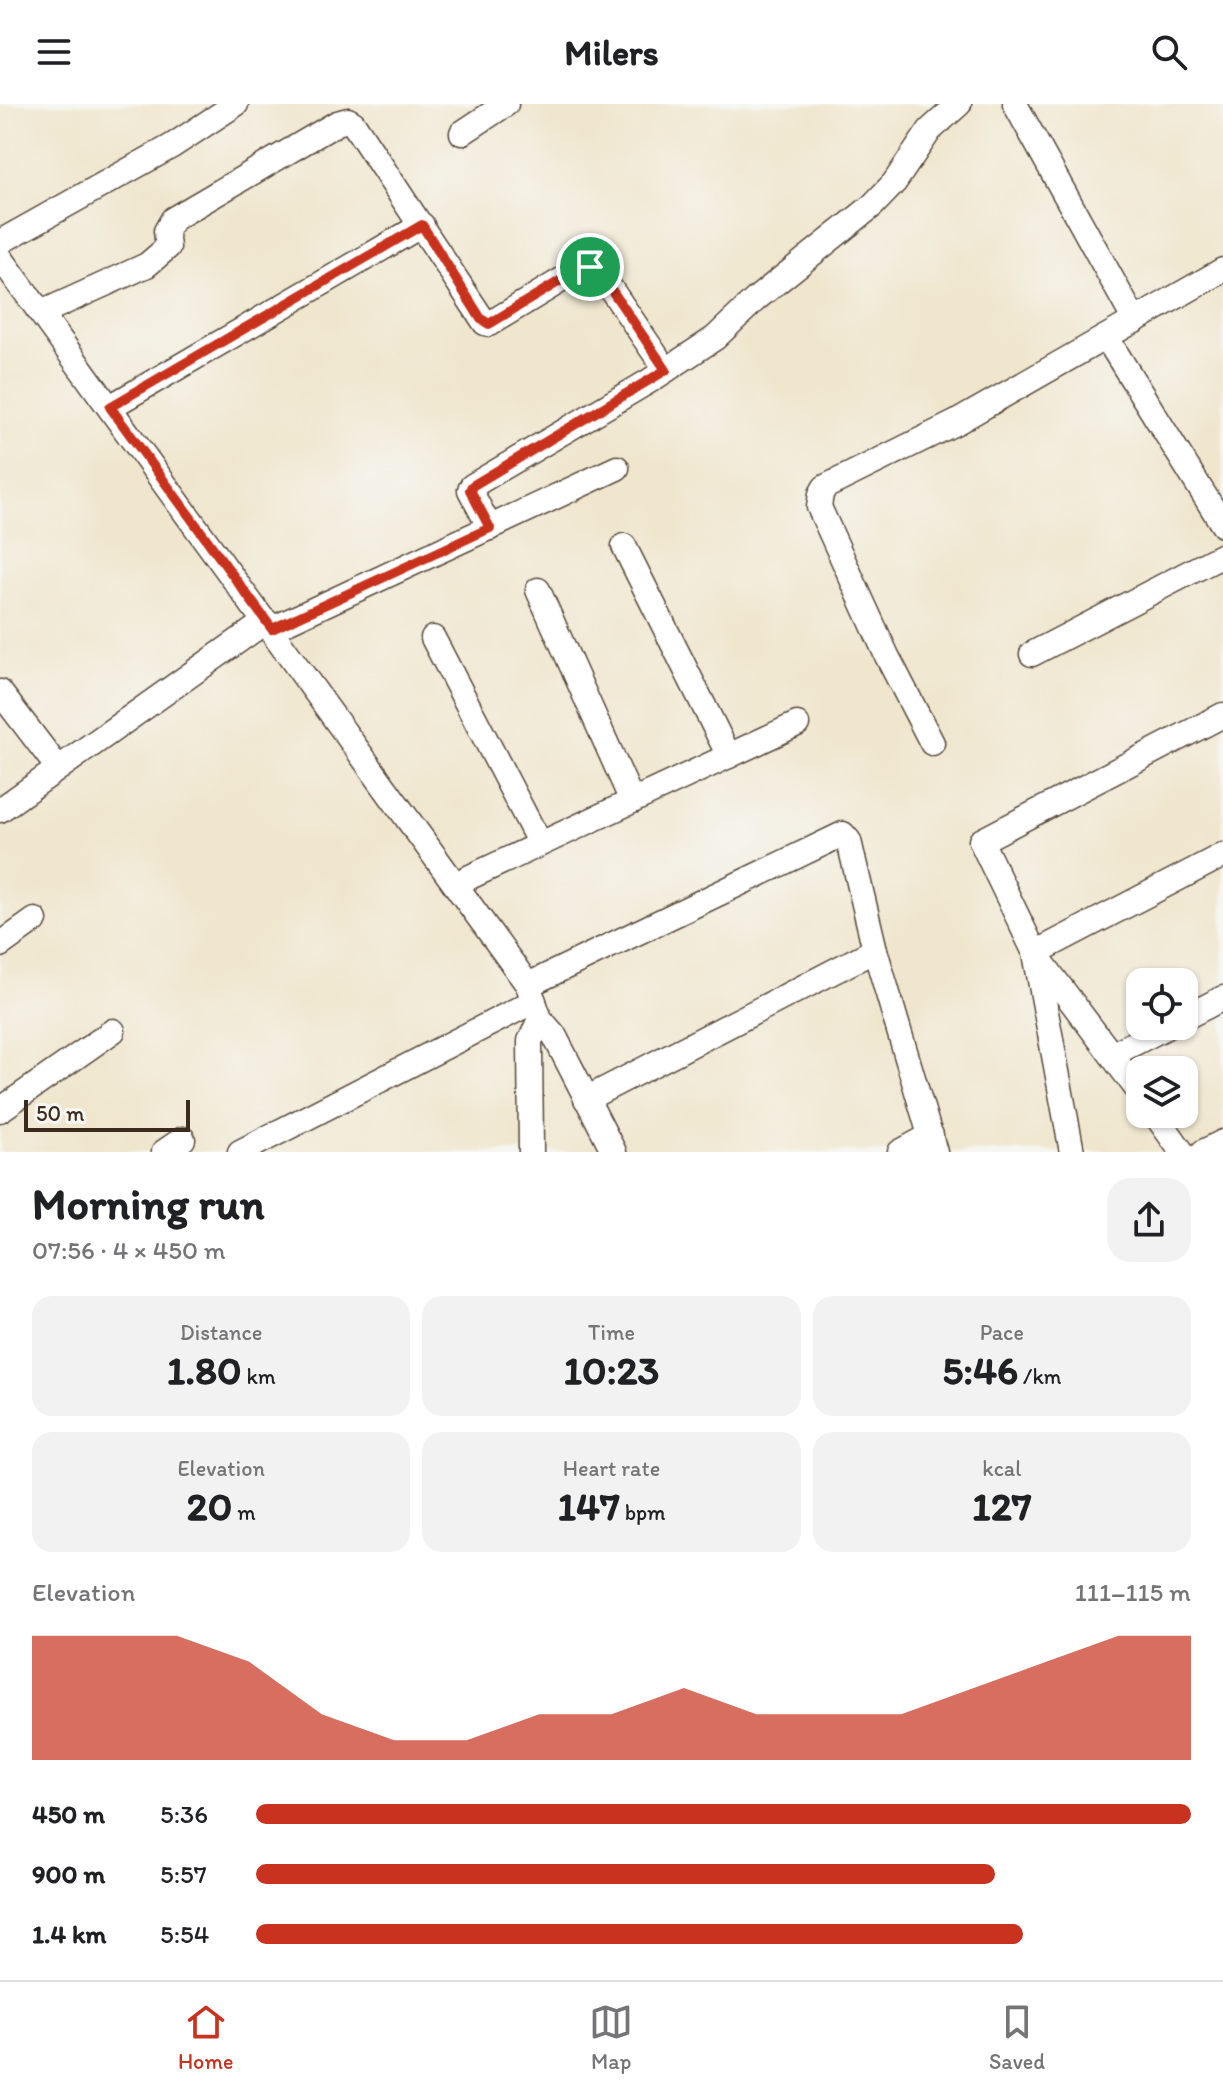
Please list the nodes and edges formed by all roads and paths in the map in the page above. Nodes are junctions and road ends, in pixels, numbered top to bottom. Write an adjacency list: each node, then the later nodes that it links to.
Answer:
1 (236, 104): 7 (street)
2 (506, 104): 5 (street)
3 (959, 104): 13 (street)
4 (1015, 104): 11 (street)
5 (462, 133)
6 (422, 225): 10 (street); 13 (street); 14 (street)
7 (0, 242)
8 (0, 257): 10 (street)
9 (1223, 270): 11 (street)
10 (41, 313): 14 (street)
11 (1135, 321): 12 (street)
12 (1106, 337): 16 (street); 27 (street)
13 (666, 370): 17 (street)
14 (110, 407): 21 (street)
15 (617, 468): 17 (street)
16 (1223, 525)
17 (490, 528): 21 (street)
18 (624, 546): 28 (street)
19 (1223, 555): 23 (street)
20 (538, 590): 30 (street)
21 (269, 625): 29 (street); 34 (street)
22 (433, 638): 32 (street)
23 (1032, 654)
24 (0, 692): 29 (street)
25 (1223, 715): 38 (street)
26 (797, 724): 28 (street)
27 (932, 743)
28 (729, 756): 30 (street)
29 (58, 768): 31 (street)
30 (632, 801): 32 (street)
31 (0, 810)
32 (540, 844): 34 (street)
33 (1223, 855): 38 (street)
34 (455, 884): 40 (street)
35 (35, 920): 36 (street)
36 (0, 945)
37 (875, 950): 40 (street); 46 (street); 50 (street)
38 (1035, 953): 44 (street); 55 (street)
39 (1223, 998): 41 (street)
40 (534, 1002): 46 (street); 51 (street); 52 (street)
41 (1198, 1011)
42 (113, 1031): 47 (street)
43 (1140, 1040): 44 (street)
44 (1113, 1054): 45 (street)
45 (1126, 1073)
46 (586, 1099): 53 (street)
47 (0, 1110)
48 (1165, 1128): 56 (street)
49 (1223, 1142): 57 (street)
50 (933, 1144): 54 (street)
51 (240, 1152)
52 (531, 1152)
53 (614, 1152)
54 (900, 1152)
55 (1072, 1152)
56 (1182, 1152)
57 (1203, 1152)

